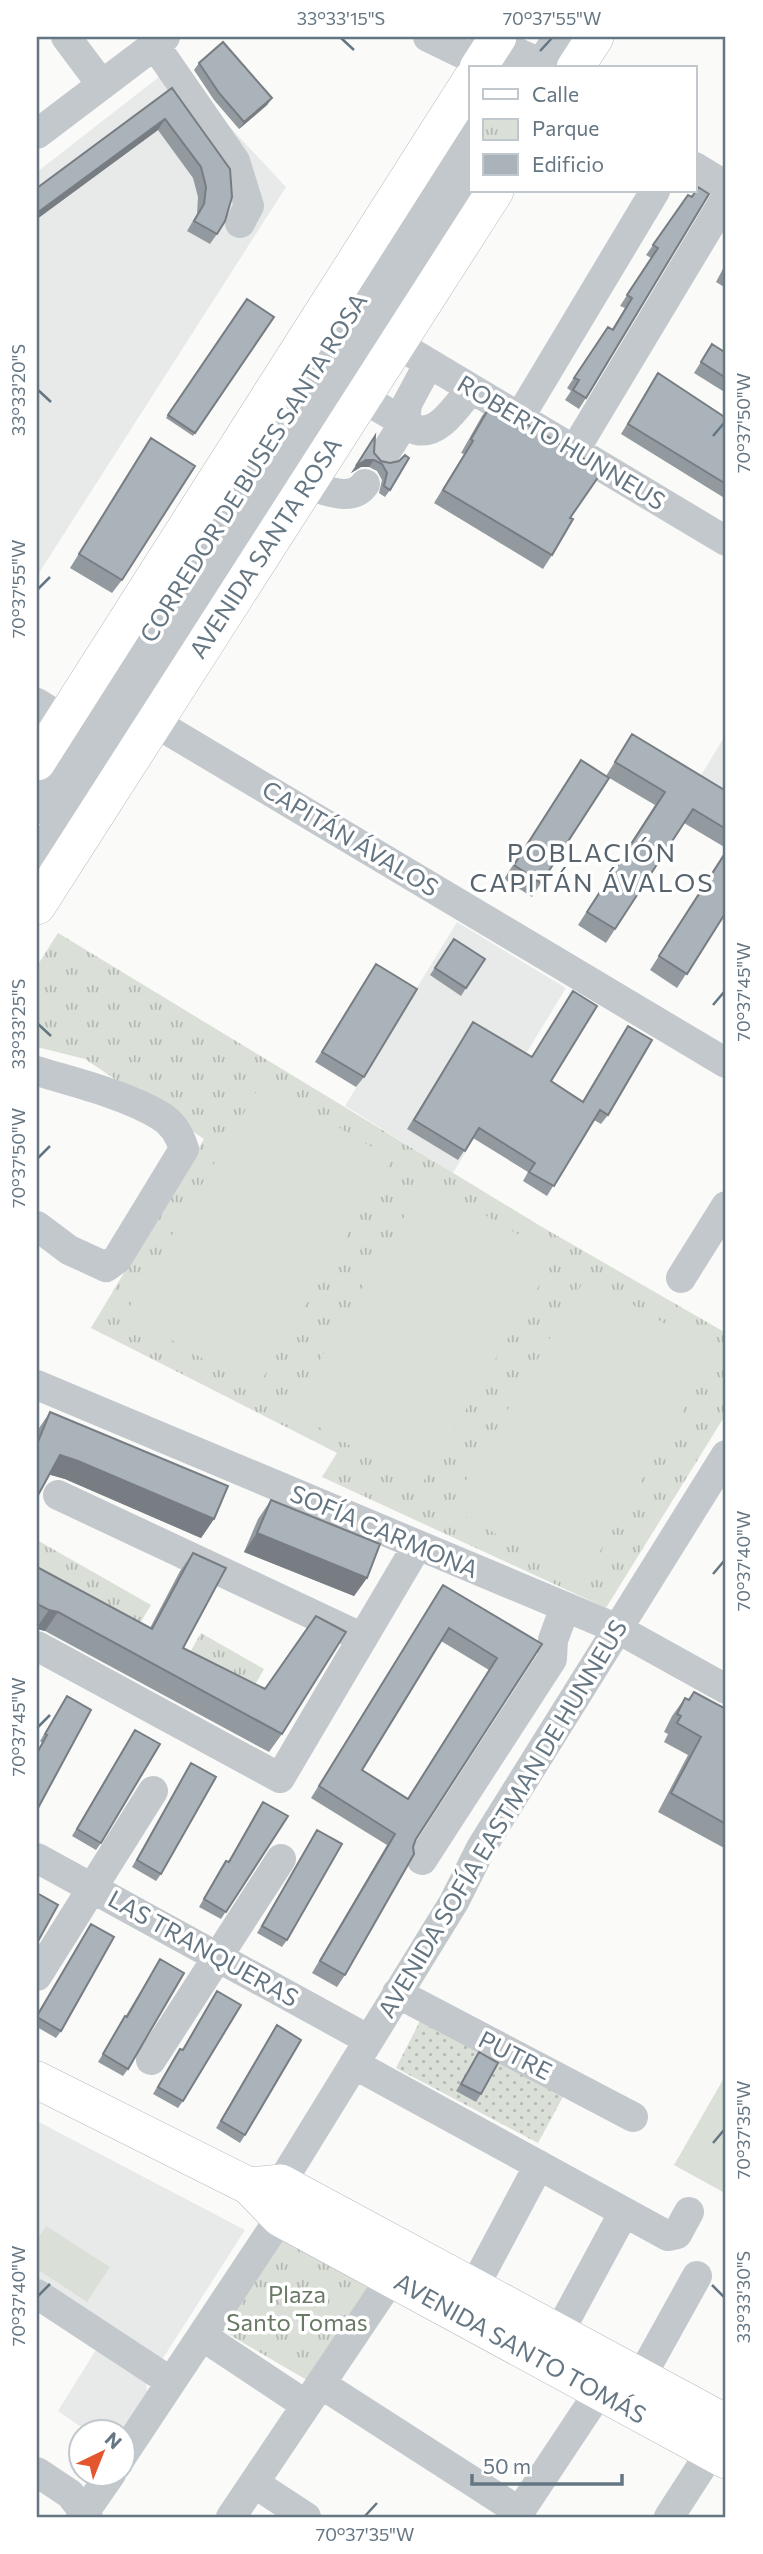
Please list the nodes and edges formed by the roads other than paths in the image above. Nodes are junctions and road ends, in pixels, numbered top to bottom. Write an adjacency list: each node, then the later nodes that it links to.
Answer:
1 (66, 37): 7 (street)
2 (429, 37): 6 (street)
3 (558, 37): 6 (street)
4 (595, 37): 6 (main road)
5 (160, 41): 7 (street); 17 (street)
6 (511, 59)
7 (102, 85): 10 (street)
8 (469, 120): 30 (main road)
9 (469, 130): 20 (street, CORREDOR DE BUSES SANTA ROSA)
10 (37, 134)
11 (696, 168): 13 (street)
12 (469, 176): 35 (street, CORREDOR DE BUSES SANTA ROSA)
13 (726, 186)
14 (494, 192): 18 (main road, AVENIDA SANTA ROSA)
15 (654, 192): 23 (street)
16 (726, 198): 25 (street)
17 (240, 223)
18 (397, 344): 19 (street, ROBERTO HUNNEUS); 22 (main road, AVENIDA SANTA ROSA)
19 (429, 363): 21 (street, ROBERTO HUNNEUS); 24 (street)
20 (305, 387): 30 (street); 34 (street, CORREDOR DE BUSES SANTA ROSA)
21 (471, 389): 23 (street, ROBERTO HUNNEUS); 24 (street)
22 (363, 398): 24 (street); 28 (main road, AVENIDA SANTA ROSA)
23 (519, 418): 25 (street, ROBERTO HUNNEUS)
24 (405, 422): 26 (street)
25 (575, 451): 29 (street, ROBERTO HUNNEUS)
26 (385, 453)
27 (365, 484): 28 (street)
28 (307, 485): 32 (main road, AVENIDA SANTA ROSA)
29 (726, 541)
30 (169, 555): 31 (main road)
31 (50, 711): 33 (main road)
32 (154, 722): 36 (main road, AVENIDA SANTA ROSA); 37 (street, CAPITÁN ÁVALOS)
33 (37, 762)
34 (37, 809)
35 (37, 857)
36 (37, 906)
37 (726, 1063)
38 (37, 1071): 40 (street)
39 (726, 1206): 41 (street)
40 (37, 1226)
41 (681, 1278)
42 (37, 1385): 45 (street, SOFÍA CARMONA)
43 (726, 1455): 47 (street, AVENIDA SOFÍA EASTMAN DE HUNNEUS)
44 (58, 1495): 48 (street)
45 (417, 1546): 46 (street, SOFÍA CARMONA); 48 (street)
46 (565, 1607): 47 (street, SOFÍA CARMONA); 54 (street)
47 (618, 1629): 50 (street, SOFÍA CARMONA); 58 (street, AVENIDA SOFÍA EASTMAN DE HUNNEUS)
48 (363, 1638): 49 (street)
49 (37, 1646)
50 (726, 1689)
51 (153, 1791): 55 (street)
52 (37, 1858): 55 (street, LAS TRANQUERAS)
53 (281, 1859): 56 (street)
54 (422, 1860)
55 (92, 1888): 56 (street, LAS TRANQUERAS); 57 (street)
56 (218, 1957): 59 (street, LAS TRANQUERAS); 60 (street)
57 (37, 1976)
58 (397, 1993): 59 (street, AVENIDA SOFÍA EASTMAN DE HUNNEUS); 62 (street, PUTRE)
59 (361, 2052): 63 (street, LAS TRANQUERAS); 64 (street, AVENIDA SOFÍA EASTMAN DE HUNNEUS)
60 (151, 2060)
61 (37, 2080): 64 (main road, AVENIDA SANTO TOMÁS)
62 (633, 2117)
63 (539, 2165): 65 (street, LAS TRANQUERAS); 69 (street)
64 (270, 2195): 68 (main road, AVENIDA SANTO TOMÁS); 69 (main road, AVENIDA SANTO TOMÁS); 72 (street, AVENIDA SOFÍA EASTMAN DE HUNNEUS)
65 (624, 2212): 66 (street, LAS TRANQUERAS); 71 (street)
66 (689, 2212)
67 (697, 2276): 73 (street)
68 (391, 2279): 75 (main road, AVENIDA SANTO TOMÁS); 76 (street)
69 (474, 2287): 71 (main road, AVENIDA SANTO TOMÁS)
70 (37, 2294): 74 (street)
71 (558, 2333): 73 (main road, AVENIDA SANTO TOMÁS)
72 (202, 2336): 74 (street, AVENIDA SOFÍA EASTMAN DE HUNNEUS); 76 (street)
73 (641, 2377): 78 (main road, AVENIDA SANTO TOMÁS)
74 (171, 2382): 77 (street, AVENIDA SOFÍA EASTMAN DE HUNNEUS)
75 (599, 2392): 78 (main road, AVENIDA SANTO TOMÁS); 83 (street)
76 (313, 2394): 80 (street); 83 (street)
77 (136, 2434)
78 (723, 2441): 86 (street)
79 (37, 2472): 82 (street)
80 (254, 2483): 84 (street); 85 (street)
81 (102, 2488): 82 (street)
82 (85, 2515)
83 (518, 2515)
84 (231, 2517)
85 (306, 2517)
86 (670, 2517)

